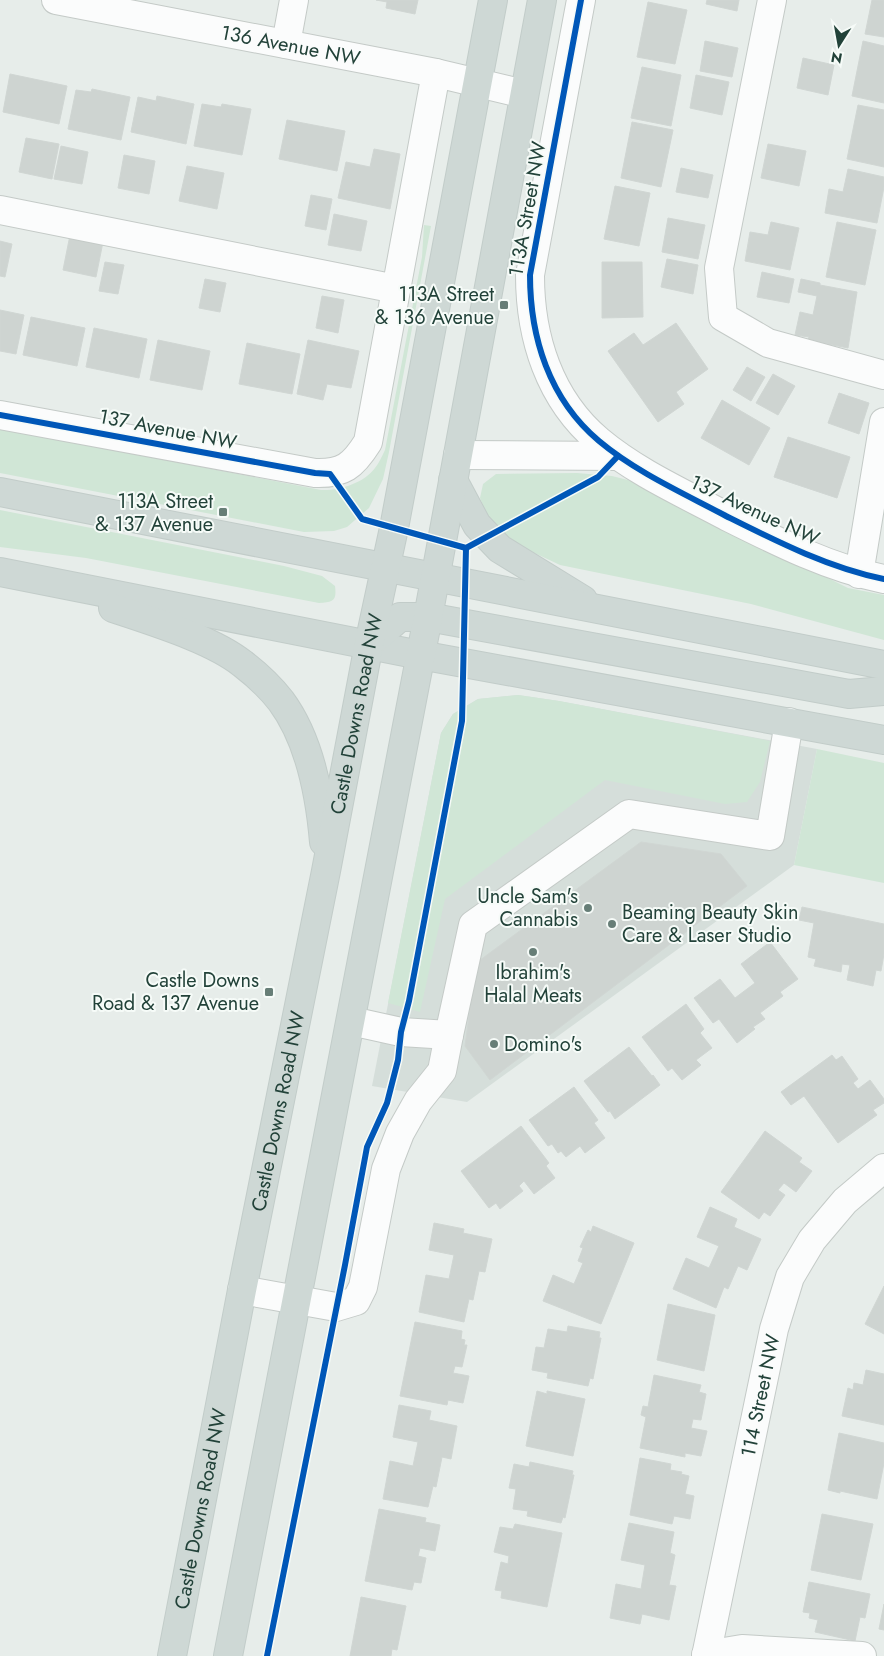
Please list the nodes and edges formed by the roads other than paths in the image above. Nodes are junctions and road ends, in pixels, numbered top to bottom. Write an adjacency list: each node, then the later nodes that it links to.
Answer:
1 (60, 0): 7 (street, 136 Avenue NW)
2 (294, 0): 7 (street)
3 (493, 0): 9 (main road)
4 (542, 0): 10 (main road, 113A Street NW)
5 (581, 0): 16 (street, 113A Street NW)
6 (772, 0): 13 (street)
7 (286, 44): 8 (street, 136 Avenue NW)
8 (436, 73): 9 (street, 136 Avenue NW); 12 (street)
9 (478, 82): 10 (street, 136 Avenue NW); 19 (main road)
10 (524, 94): 17 (main road, 113A Street NW)
11 (0, 210): 12 (street)
12 (396, 289): 14 (street, 137 Avenue NW)
13 (884, 375)
14 (0, 415)
15 (884, 422): 21 (street)
16 (618, 456): 17 (street, 137 Avenue NW); 21 (street, 137 Avenue NW)
17 (456, 467): 22 (main road, 113A Street NW); 24 (main road)
18 (0, 492): 19 (main road)
19 (386, 568): 22 (main road); 26 (main road, Castle Downs Road NW)
20 (0, 572): 23 (main road)
21 (872, 576)
22 (435, 578): 24 (main road); 25 (main road)
23 (65, 584): 26 (main road); 32 (main road)
24 (600, 610): 28 (main road)
25 (428, 617): 26 (main road); 27 (main road); 29 (main road)
26 (368, 644): 27 (main road); 32 (main road, Castle Downs Road NW)
27 (420, 655): 30 (main road); 33 (main road)
28 (884, 665)
29 (884, 691)
30 (789, 722): 31 (main road); 34 (street)
31 (884, 740)
32 (326, 871): 36 (main road, Castle Downs Road NW)
33 (350, 1021): 34 (street); 37 (main road)
34 (449, 1035): 37 (street)
35 (884, 1168): 40 (street, 114 Street NW)
36 (242, 1290): 37 (street); 38 (main road, Castle Downs Road NW)
37 (296, 1300): 39 (main road)
38 (172, 1656)
39 (228, 1656)
40 (706, 1656): 41 (street)
41 (862, 1656)

